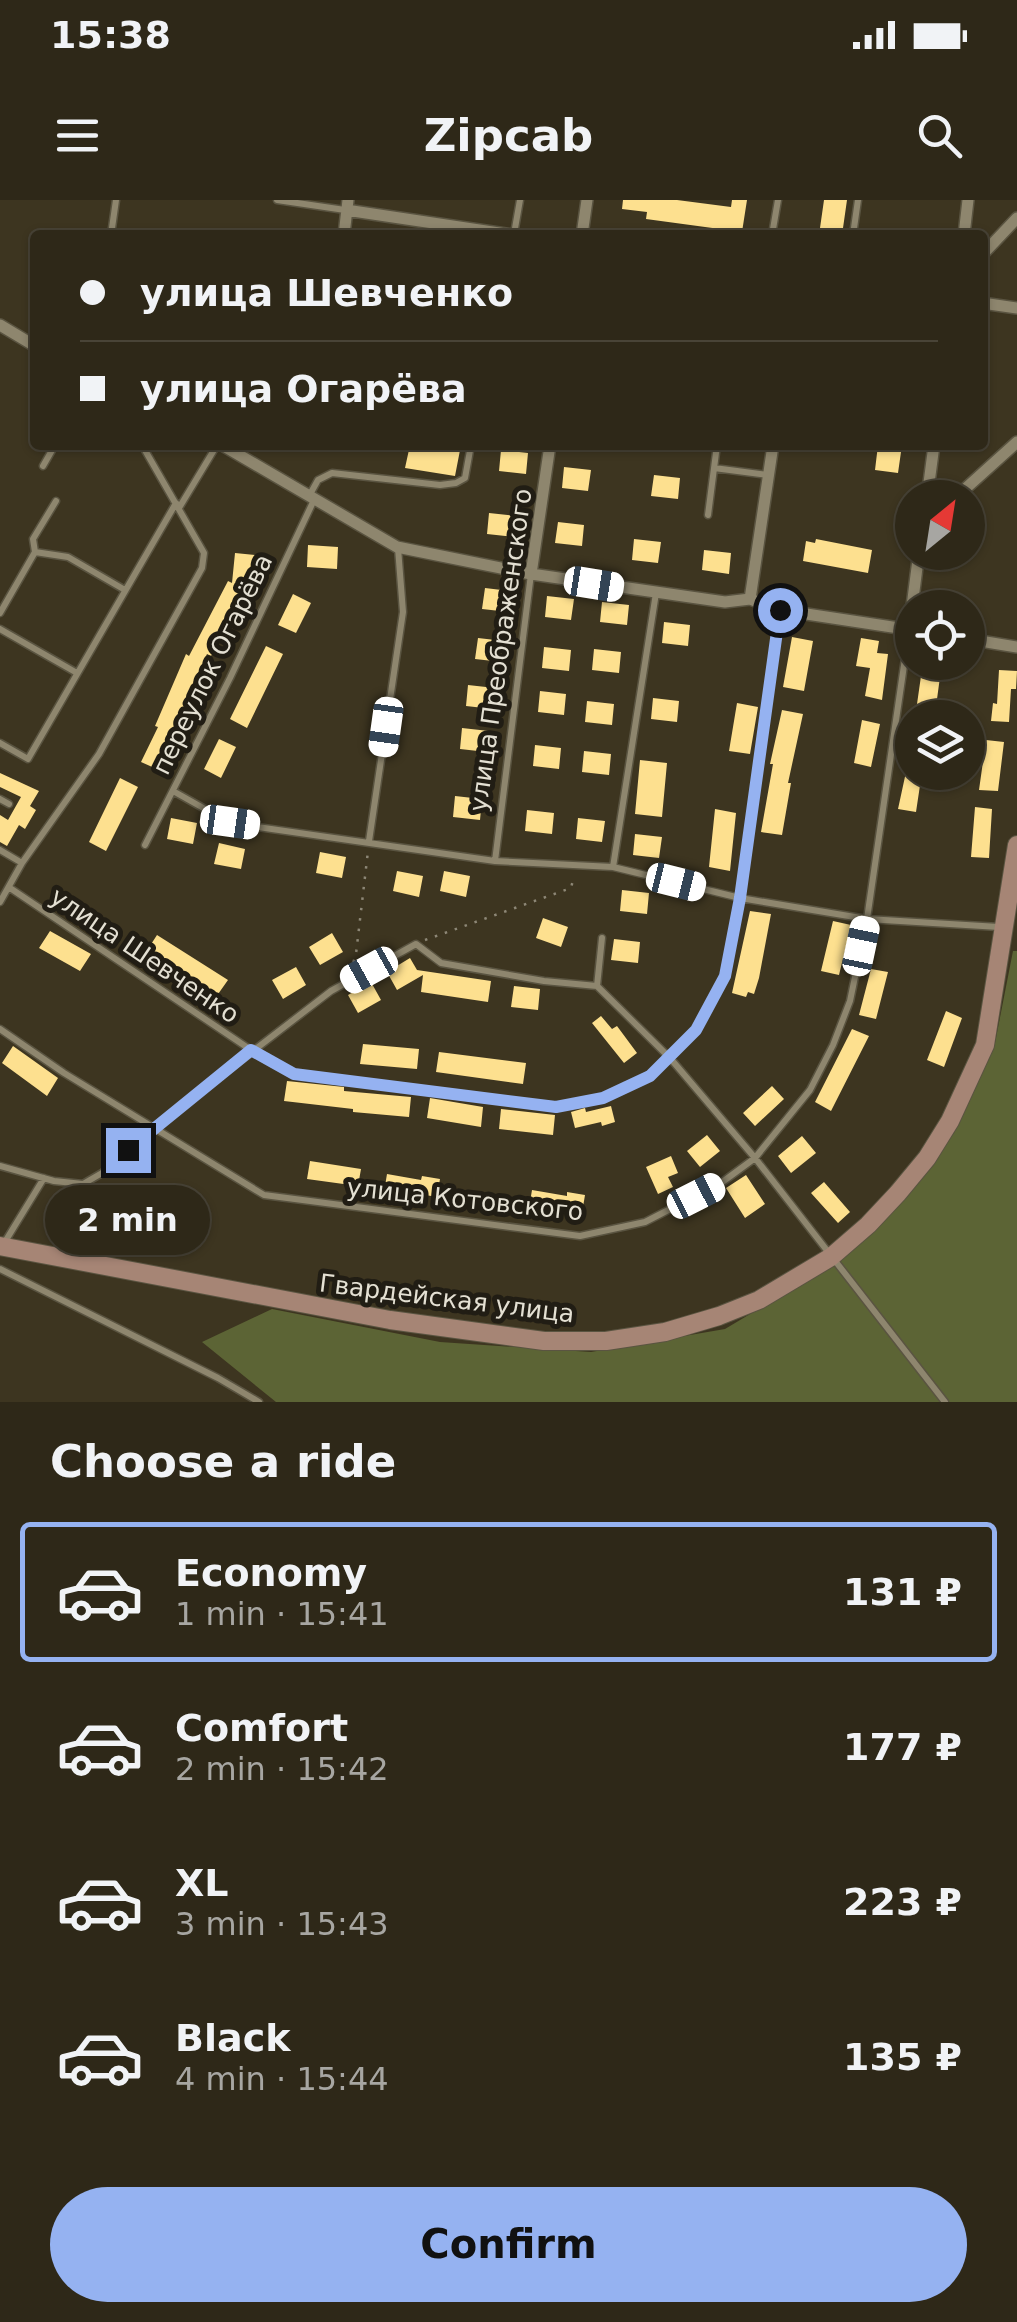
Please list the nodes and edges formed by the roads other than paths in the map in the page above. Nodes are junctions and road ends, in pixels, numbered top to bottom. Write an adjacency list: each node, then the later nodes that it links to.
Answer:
1 (116, 200): 10 (lane)
2 (277, 200): 8 (lane)
3 (520, 200): 13 (lane)
4 (588, 200): 14 (street)
5 (778, 200): 15 (lane)
6 (858, 200): 16 (lane)
7 (968, 200): 17 (street)
8 (347, 205): 11 (street); 12 (street)
9 (1017, 218): 18 (street)
10 (112, 230)
11 (344, 230)
12 (485, 230)
13 (514, 230)
14 (583, 230)
15 (773, 230)
16 (854, 230)
17 (965, 230)
18 (988, 249)
19 (988, 303): 20 (street)
20 (1017, 308)
21 (0, 325): 22 (street)
22 (30, 343)
23 (1017, 442): 37 (street)
24 (52, 450): 33 (lane)
25 (145, 450): 40 (lane)
26 (216, 450): 40 (lane)
27 (229, 450): 38 (street)
28 (470, 450): 38 (lane)
29 (549, 450): 44 (street, улица Преображенского)
30 (716, 450): 34 (lane)
31 (772, 450): 35 (street)
32 (933, 450): 36 (street)
33 (43, 466)
34 (714, 468): 35 (lane); 41 (lane)
35 (768, 475): 47 (street)
36 (929, 480)
37 (975, 480)
38 (312, 497): 42 (street); 57 (lane, переулок Огарёва)
39 (56, 501): 43 (lane)
40 (178, 505): 45 (lane); 65 (lane)
41 (708, 515)
42 (398, 547): 44 (street); 60 (lane)
43 (35, 552): 45 (lane); 49 (lane)
44 (531, 574): 46 (street); 64 (lane, улица Преображенского)
45 (126, 590): 54 (lane)
46 (656, 593): 47 (street); 66 (lane)
47 (750, 600): 48 (street)
48 (780, 610): 50 (street); 68 (lane, улица Шевченко)
49 (0, 612)
50 (895, 628)
51 (0, 629): 54 (lane)
52 (985, 642): 53 (street)
53 (1017, 647)
54 (77, 673): 56 (lane)
55 (903, 680): 70 (lane, улица Котовского)
56 (0, 742)
57 (172, 791): 60 (lane); 61 (lane, переулок Огарёва)
58 (0, 799): 59 (lane)
59 (9, 804)
60 (369, 841): 64 (lane)
61 (145, 845)
62 (1017, 845): 71 (main road, Гвардейская улица)
63 (0, 850): 65 (lane)
64 (495, 861): 66 (lane)
65 (22, 863): 67 (lane)
66 (612, 867): 68 (lane)
67 (10, 888): 69 (lane); 75 (lane, улица Шевченко)
68 (740, 898): 70 (lane); 76 (lane, улица Шевченко)
69 (0, 902)
70 (867, 920): 71 (lane); 78 (lane, улица Котовского)
71 (1005, 928): 82 (main road, Гвардейская улица)
72 (602, 938): 73 (lane)
73 (596, 986): 75 (lane); 76 (lane)
74 (0, 1030): 77 (lane, улица Котовского)
75 (251, 1050): 76 (lane, улица Шевченко); 77 (lane)
76 (670, 1058): 78 (lane)
77 (153, 1128): 78 (lane, улица Котовского); 80 (lane)
78 (755, 1158): 82 (lane)
79 (0, 1166): 80 (lane)
80 (44, 1178): 81 (lane)
81 (1, 1245): 82 (main road, Гвардейская улица)
82 (830, 1257): 85 (lane)
83 (0, 1269): 84 (lane)
84 (259, 1402)
85 (945, 1402)

